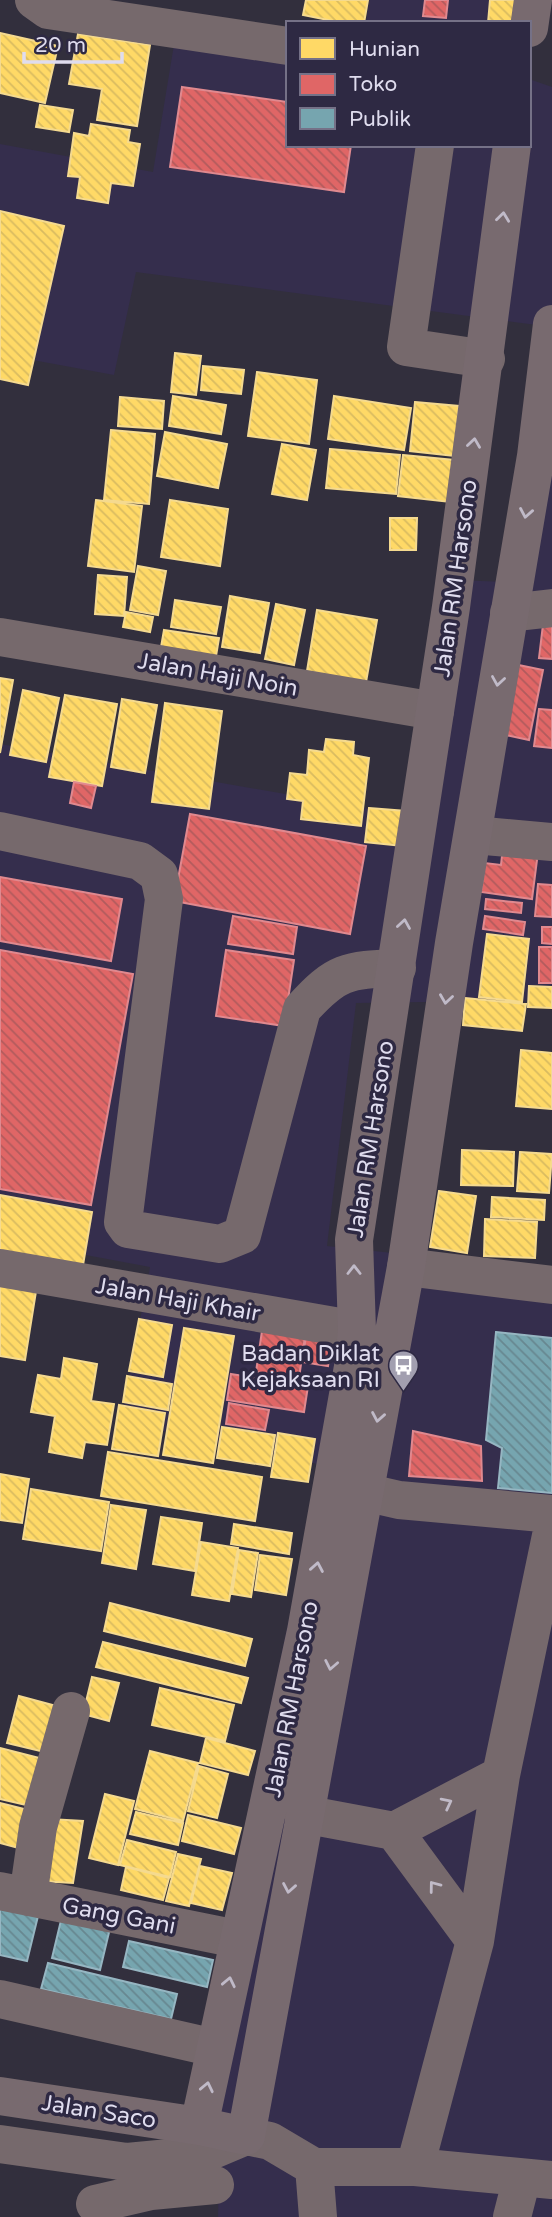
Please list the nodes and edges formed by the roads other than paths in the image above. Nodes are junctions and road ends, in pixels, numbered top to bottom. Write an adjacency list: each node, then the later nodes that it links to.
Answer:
1 (34, 0): 4 (street)
2 (533, 0): 3 (main road)
3 (530, 21)
4 (286, 47)
5 (435, 147): 8 (street)
6 (512, 147): 8 (main road, Jalan RM Harsono, one-way to 6)
7 (552, 324): 11 (main road, Jalan RM Harsono, one-way to 11)
8 (486, 359): 9 (main road, Jalan RM Harsono, one-way to 8)
9 (451, 607): 11 (main road); 13 (main road, Jalan RM Harsono)
10 (552, 608): 11 (street)
11 (509, 613): 15 (main road, Jalan RM Harsono, one-way to 15)
12 (0, 637): 13 (street, Jalan Haji Noin)
13 (435, 711): 17 (main road, Jalan RM Harsono, one-way to 13)
14 (0, 831): 17 (street)
15 (473, 835): 16 (street); 18 (main road, Jalan RM Harsono, one-way to 18)
16 (552, 842)
17 (397, 968): 21 (main road, Jalan RM Harsono, one-way to 17)
18 (405, 1267): 20 (street); 22 (main road, Jalan RM Harsono, one-way to 22)
19 (0, 1268): 21 (street, Jalan Haji Khair)
20 (552, 1284)
21 (357, 1330): 30 (main road, Jalan RM Harsono, one-way to 21)
22 (364, 1492): 23 (street); 27 (main road, Jalan RM Harsono, one-way to 27)
23 (552, 1514)
24 (552, 1531): 26 (street)
25 (71, 1711): 29 (street)
26 (501, 1775): 28 (street, one-way to 26); 31 (street)
27 (303, 1814): 28 (street); 35 (main road, Jalan RM Harsono, one-way to 35)
28 (394, 1831): 31 (street, one-way to 28)
29 (14, 1894): 30 (street, Gang Gani)
30 (238, 1939): 33 (main road, Jalan RM Harsono, one-way to 30)
31 (475, 1941): 39 (street)
32 (0, 1999): 33 (street)
33 (215, 2048): 40 (main road, Jalan RM Harsono, one-way to 33)
34 (0, 2096): 40 (main road, Jalan Saco)
35 (246, 2136): 38 (street); 40 (main road); 40 (street, Jalan RM Harsono)
36 (0, 2144): 37 (street)
37 (127, 2162): 40 (street); 42 (street)
38 (314, 2167): 39 (street); 43 (street)
39 (415, 2167): 41 (street)
40 (208, 2171): 42 (street)
41 (537, 2179): 44 (street)
42 (91, 2210)
43 (318, 2217)
44 (512, 2217)

